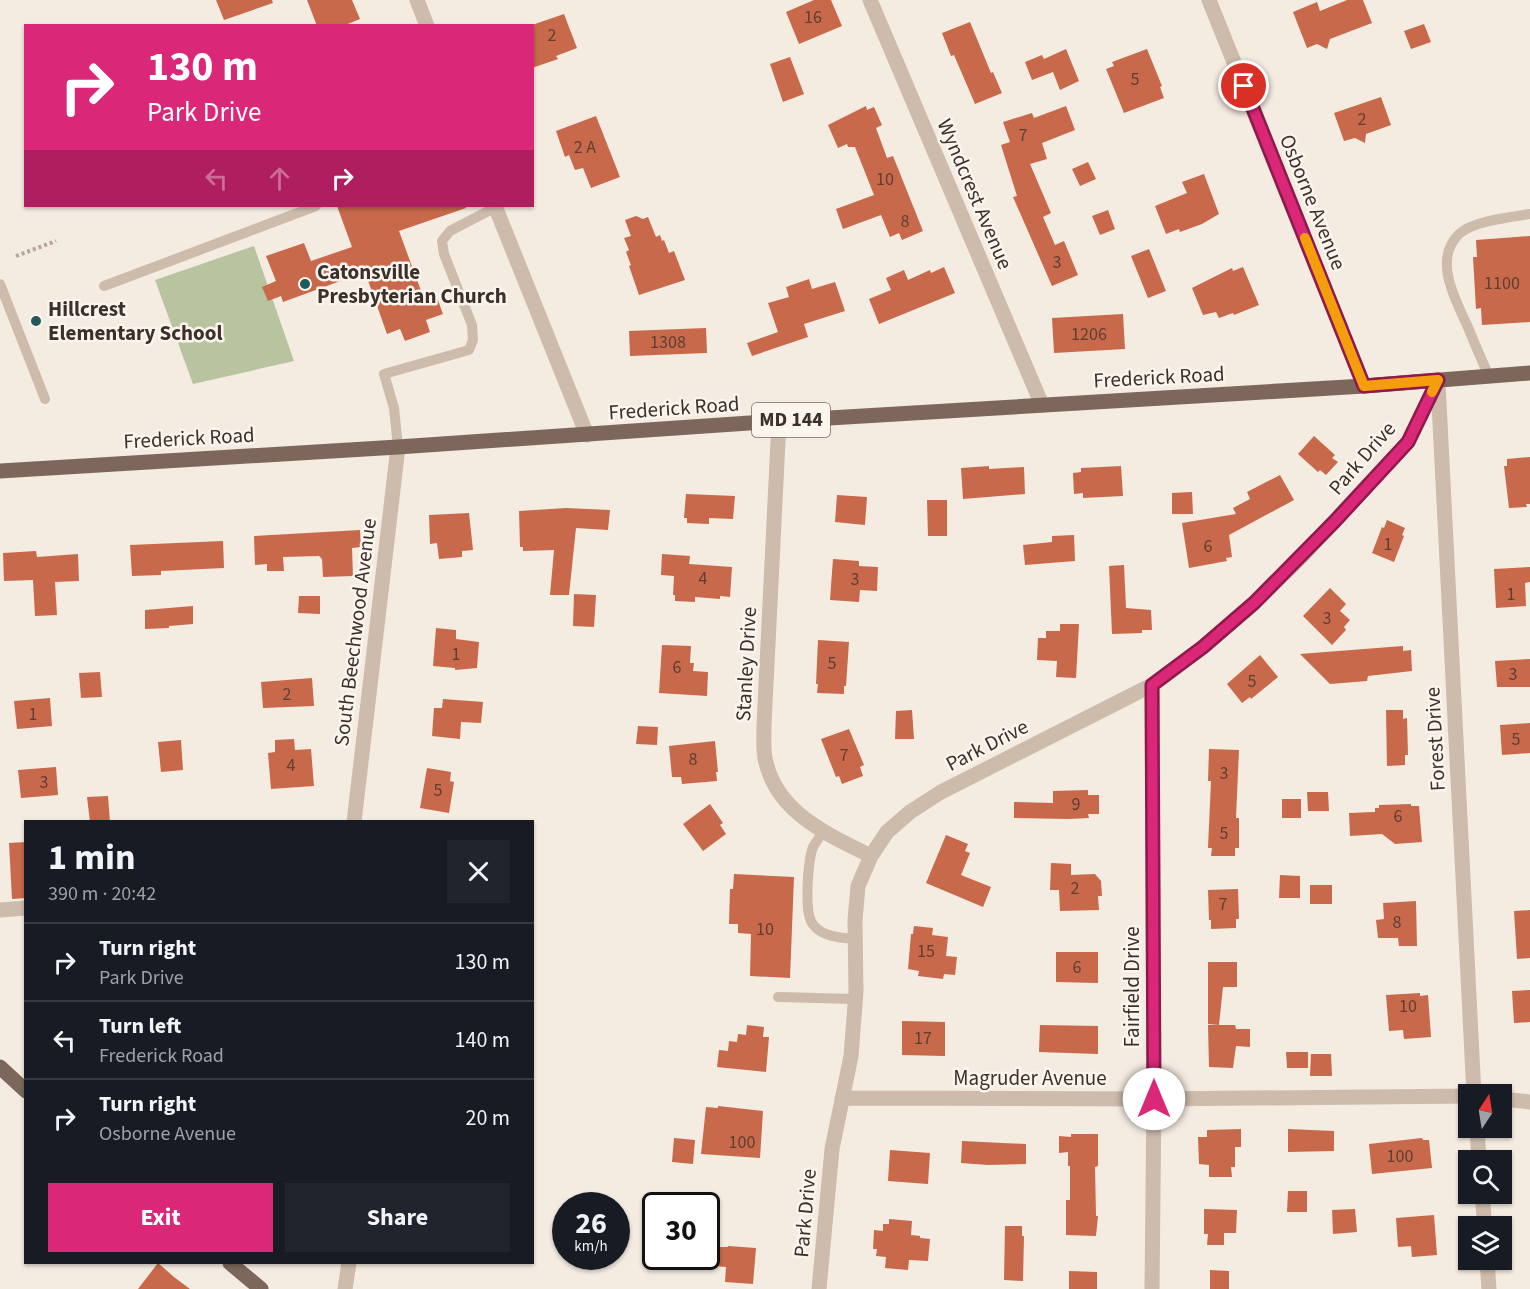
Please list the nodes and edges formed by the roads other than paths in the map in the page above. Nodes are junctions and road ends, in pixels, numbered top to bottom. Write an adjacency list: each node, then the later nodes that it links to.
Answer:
1 (417, 0): 4 (street)
2 (870, 0): 16 (street, Wyndcrest Avenue)
3 (1209, 0): 14 (street, Osborne Avenue)
4 (426, 24)
5 (313, 207): 10 (lane)
6 (494, 207): 19 (lane)
7 (496, 207): 18 (street)
8 (1530, 214): 12 (lane)
9 (0, 284): 15 (lane)
10 (104, 286)
11 (1530, 374): 12 (main road, Frederick Road / MD 144)
12 (1489, 376): 13 (main road, Frederick Road / MD 144)
13 (1438, 380): 14 (main road, Frederick Road / MD 144); 21 (street, Park Drive); 31 (street, Forest Drive)
14 (1364, 386): 16 (main road, Frederick Road / MD 144)
15 (45, 399)
16 (1042, 405): 17 (main road, Frederick Road / MD 144)
17 (779, 421): 18 (main road, Frederick Road / MD 144); 23 (street, Stanley Drive)
18 (587, 435): 19 (main road, Frederick Road / MD 144)
19 (398, 447): 20 (main road, Frederick Road / MD 144); 22 (street, South Beechwood Avenue)
20 (0, 471)
21 (1152, 685): 24 (street, Park Drive); 35 (street, Fairfield Drive)
22 (354, 820)
23 (824, 831): 24 (street, Stanley Drive); 27 (lane)
24 (871, 856): 27 (street, Park Drive)
25 (24, 908): 26 (street)
26 (0, 910)
27 (855, 939): 29 (street, Park Drive)
28 (778, 997): 29 (lane)
29 (855, 999): 34 (street, Park Drive)
30 (0, 1067): 32 (main road)
31 (1473, 1084)
32 (24, 1088)
33 (1458, 1096): 35 (street, Magruder Avenue)
34 (843, 1098): 35 (street, Magruder Avenue); 43 (street, Park Drive)
35 (1154, 1099): 44 (street, Fairfield Drive)
36 (1512, 1100): 37 (street)
37 (1530, 1102)
38 (231, 1264): 41 (main road)
39 (349, 1264): 42 (street)
40 (1488, 1270): 45 (street)
41 (261, 1289)
42 (345, 1289)
43 (819, 1289)
44 (1152, 1289)
45 (1489, 1289)

